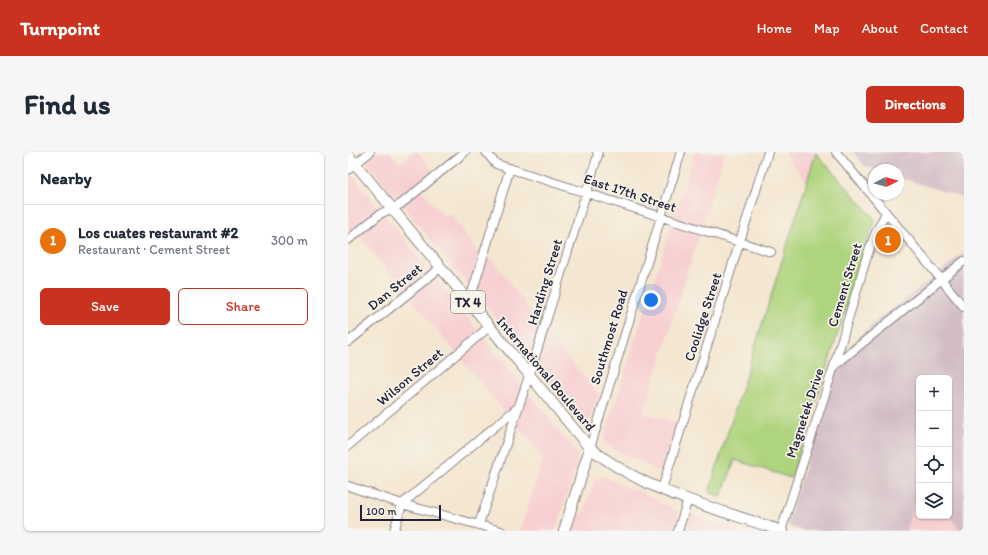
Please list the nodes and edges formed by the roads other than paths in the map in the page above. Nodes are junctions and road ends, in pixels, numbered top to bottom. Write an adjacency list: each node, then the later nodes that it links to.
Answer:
1 (370, 152): 9 (street)
2 (465, 152): 12 (street)
3 (486, 152): 10 (street, East 17th Street)
4 (597, 152): 11 (street, Harding Street)
5 (681, 152): 14 (street, Southmost Road)
6 (768, 152): 16 (street, Coolidge Street)
7 (836, 152): 13 (street)
8 (348, 155): 9 (main road, International Boulevard / TX 4)
9 (352, 167): 12 (main road, International Boulevard / TX 4)
10 (510, 168): 11 (street, East 17th Street); 21 (street)
11 (586, 193): 14 (street, East 17th Street); 26 (street, Harding Street)
12 (392, 209): 15 (street); 19 (main road, International Boulevard / TX 4)
13 (886, 213): 20 (street); 25 (street, Cement Street)
14 (661, 216): 16 (street, East 17th Street); 29 (street, Southmost Road)
15 (348, 240)
16 (740, 242): 17 (street, East 17th Street); 31 (street, Coolidge Street)
17 (771, 252)
18 (964, 261): 20 (street, Magnetek Drive)
19 (440, 268): 21 (main road, International Boulevard / TX 4); 24 (street, Dan Street)
20 (941, 279): 22 (street); 25 (street, Magnetek Drive)
21 (465, 298): 23 (main road, International Boulevard / TX 4)
22 (964, 307)
23 (489, 327): 26 (main road, International Boulevard / TX 4); 28 (street, Wilson Street)
24 (348, 342)
25 (834, 366): 39 (street, Magnetek Drive)
26 (529, 376): 27 (street, Harding Street); 29 (main road, International Boulevard / TX 4)
27 (517, 409): 33 (street); 34 (street, Harding Street)
28 (348, 446)
29 (590, 448): 31 (main road, International Boulevard / TX 4); 37 (main road, Southmost Road)
30 (348, 486): 33 (street)
31 (662, 489): 32 (main road, International Boulevard / TX 4)
32 (688, 499): 38 (street); 39 (main road, International Boulevard / TX 4)
33 (402, 504): 34 (street); 35 (street)
34 (479, 524): 36 (street)
35 (394, 531)
36 (501, 531)
37 (564, 531)
38 (678, 531)
39 (781, 531)

